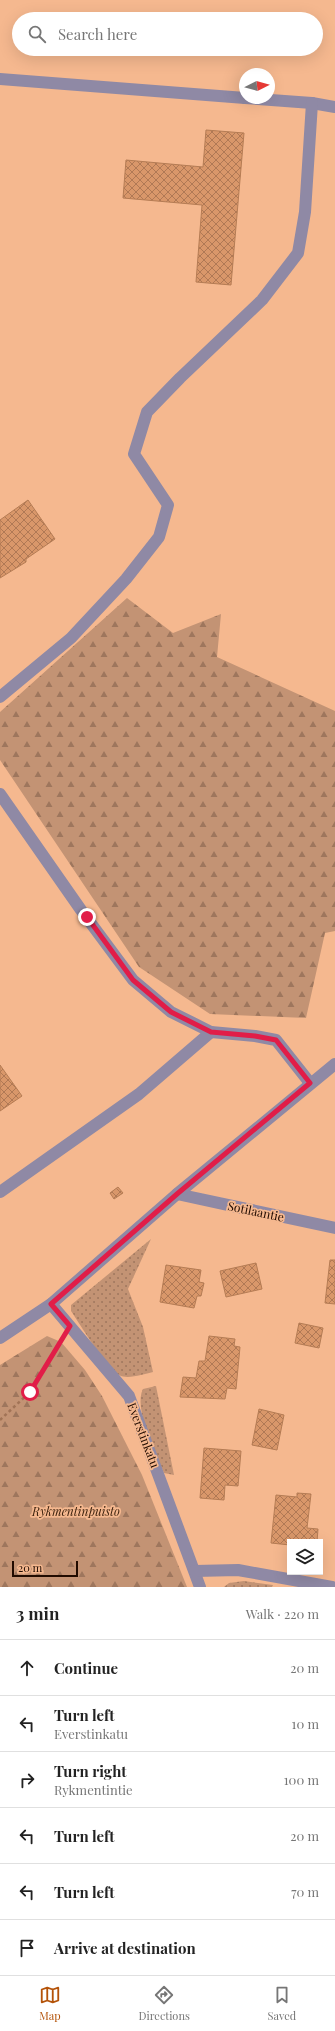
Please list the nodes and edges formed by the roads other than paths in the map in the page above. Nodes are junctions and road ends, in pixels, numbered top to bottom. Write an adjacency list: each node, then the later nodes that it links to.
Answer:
1 (0, 79): 2 (street)
2 (239, 98)
3 (275, 100): 4 (street)
4 (312, 103): 5 (street); 6 (street)
5 (335, 107)
6 (0, 698)
7 (0, 794): 8 (street)
8 (211, 1032): 10 (street); 11 (street)
9 (335, 1064): 10 (street)
10 (310, 1083): 12 (street)
11 (0, 1192)
12 (177, 1194): 13 (street, Sotilaantie); 14 (street)
13 (335, 1228)
14 (51, 1304): 15 (street); 16 (street, Everstinkatu)
15 (0, 1338)
16 (195, 1570): 17 (street, Everstinkatu); 18 (street)
17 (200, 1587)
18 (332, 1587)

